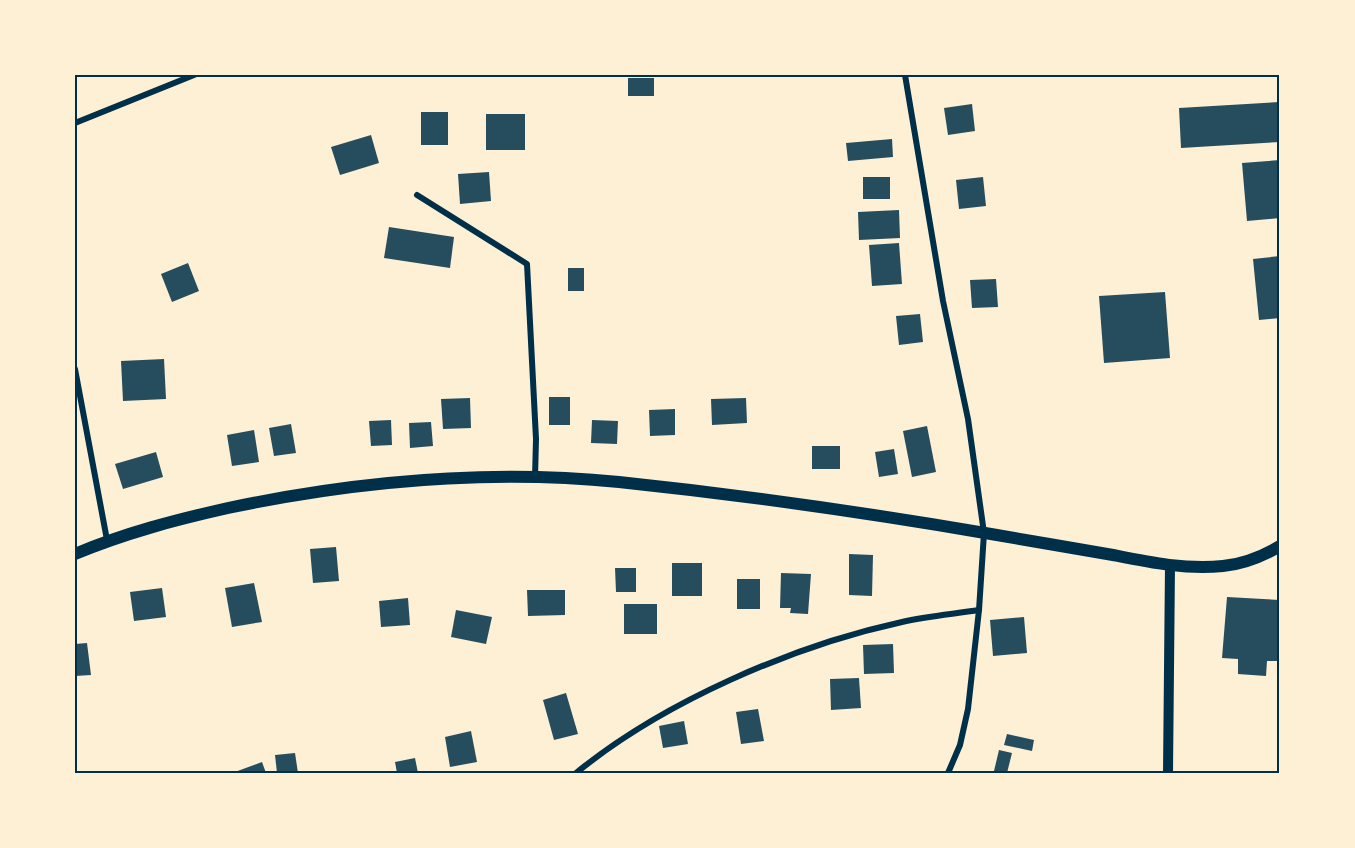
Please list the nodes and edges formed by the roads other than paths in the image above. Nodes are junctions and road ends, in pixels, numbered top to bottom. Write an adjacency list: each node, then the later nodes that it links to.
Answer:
1 (194, 75): 3 (street)
2 (905, 75): 7 (street)
3 (75, 123)
4 (417, 195): 6 (street)
5 (75, 369): 8 (street)
6 (535, 478): 7 (main road); 8 (main road)
7 (984, 533): 11 (main road); 12 (street)
8 (107, 540): 10 (main road)
9 (1280, 546): 11 (main road)
10 (75, 554)
11 (1170, 566): 15 (street)
12 (979, 610): 13 (street); 14 (street)
13 (576, 773)
14 (948, 773)
15 (1168, 773)

